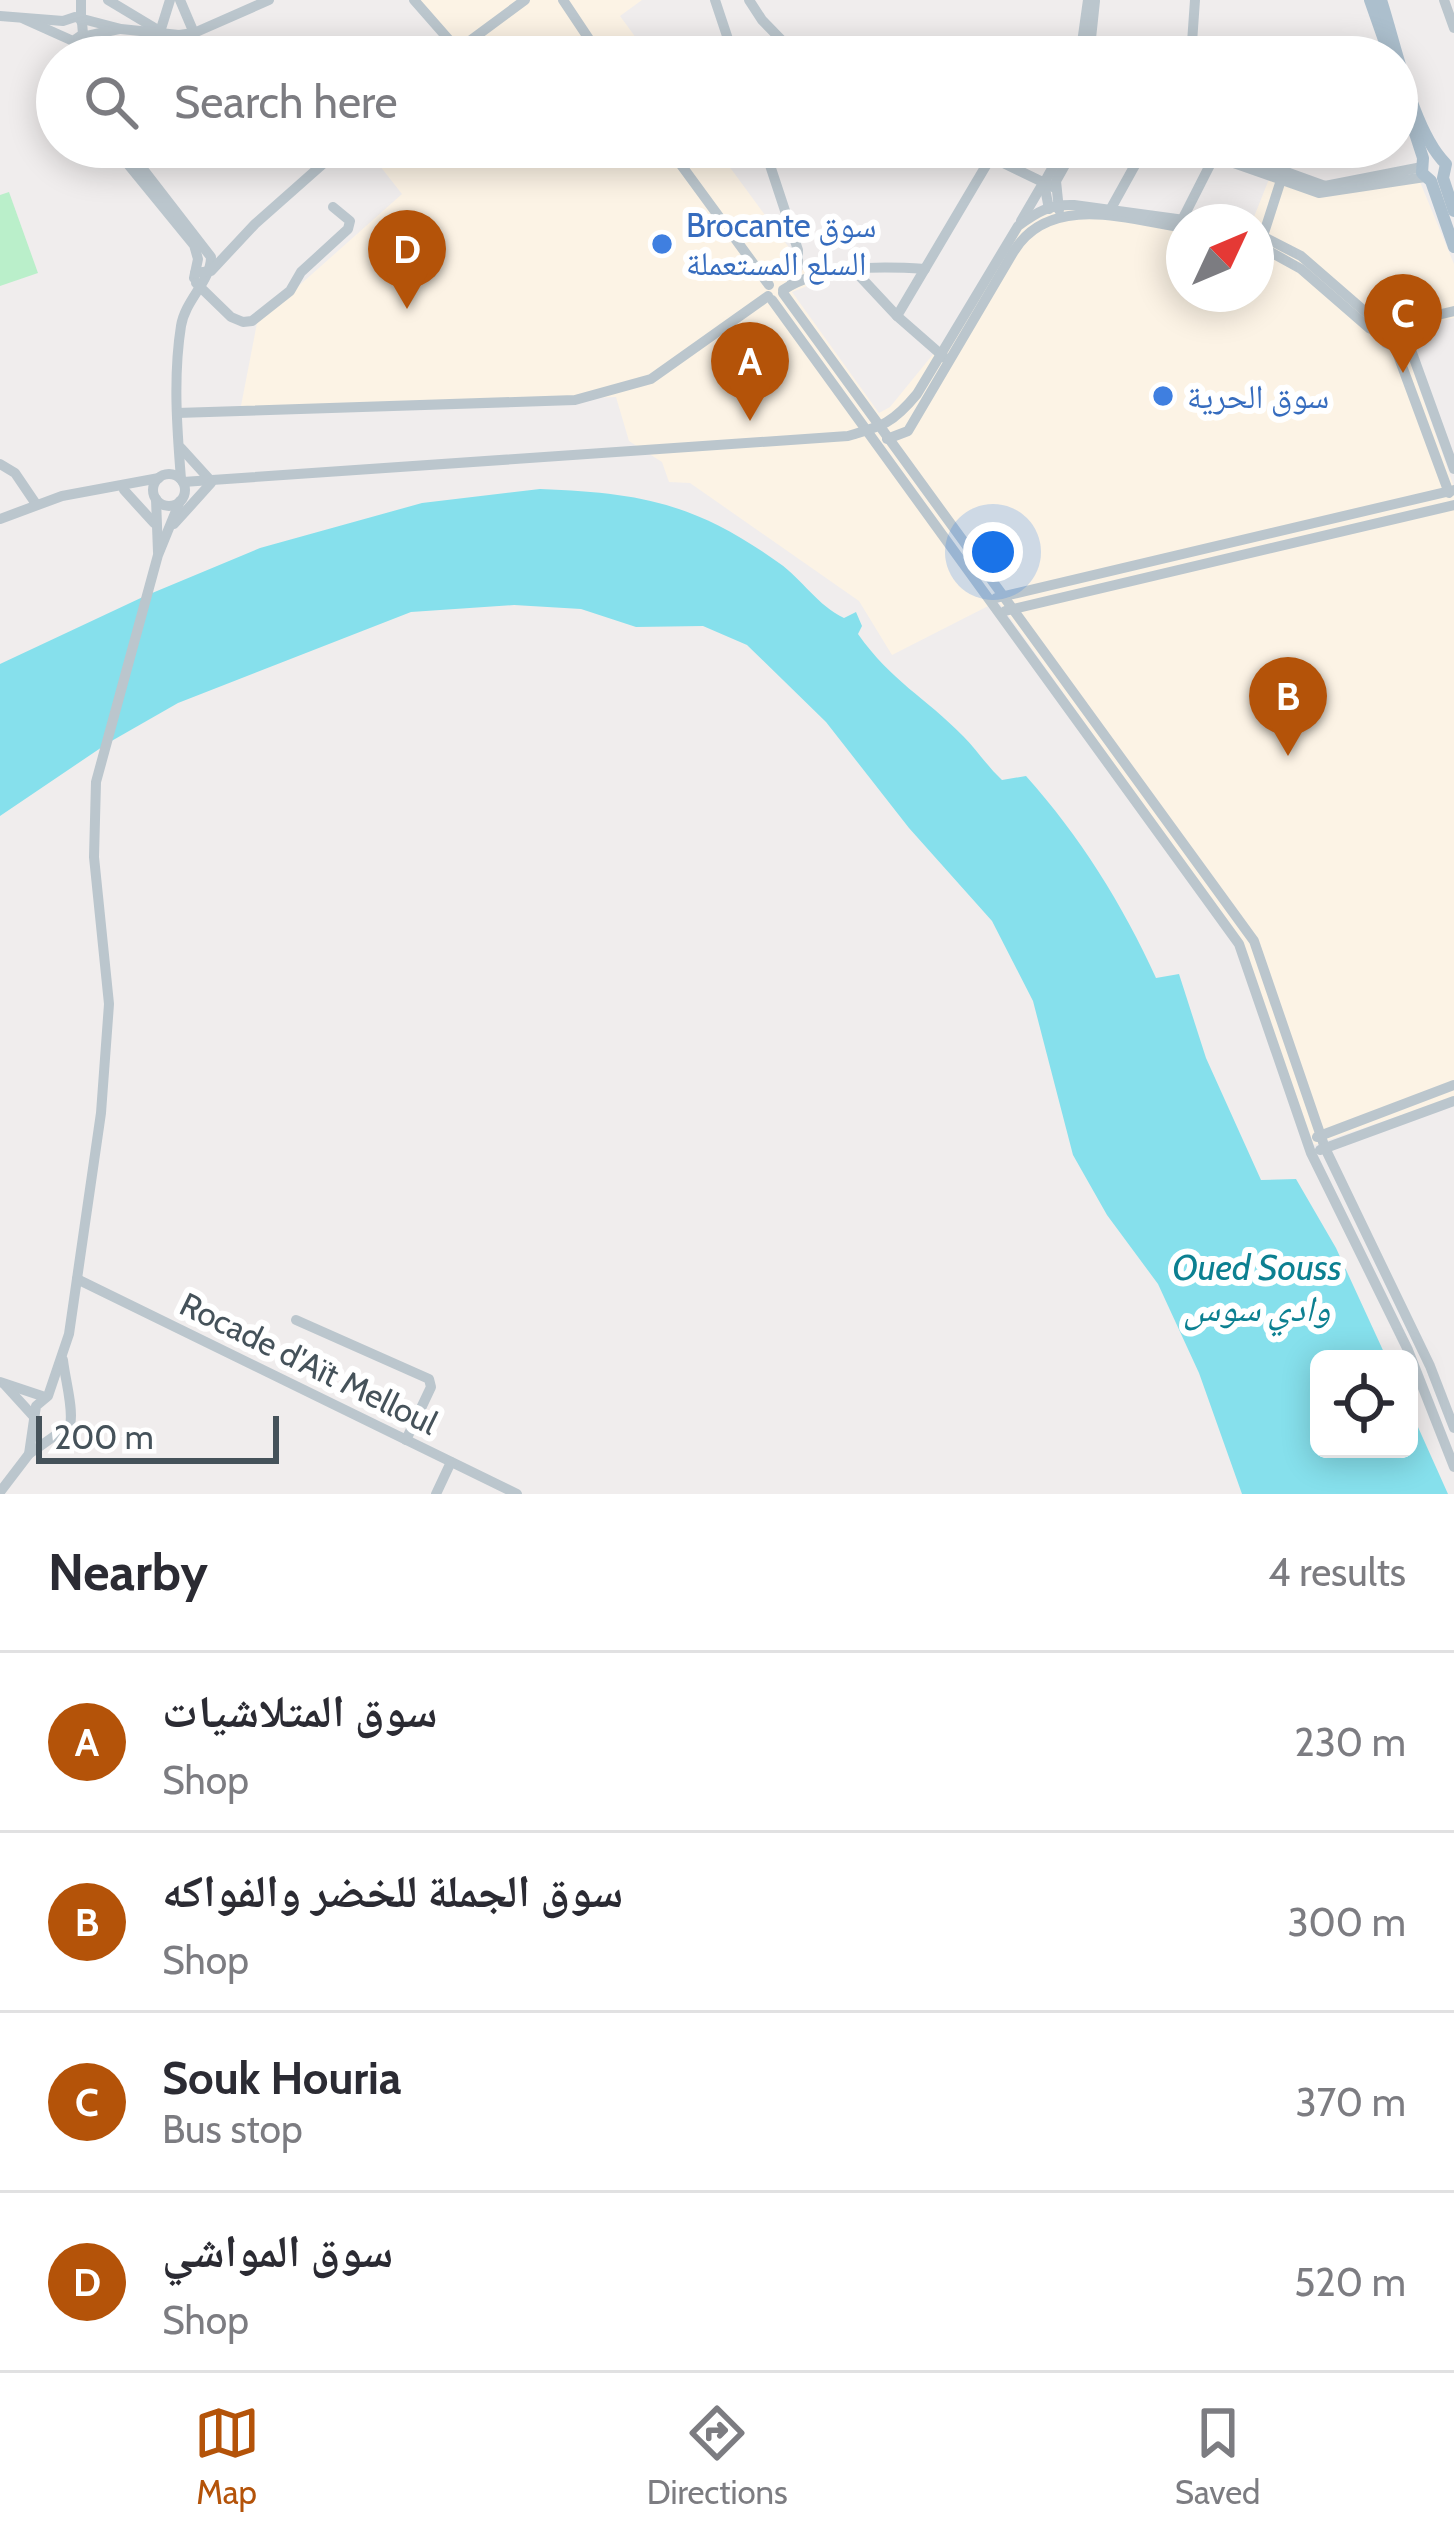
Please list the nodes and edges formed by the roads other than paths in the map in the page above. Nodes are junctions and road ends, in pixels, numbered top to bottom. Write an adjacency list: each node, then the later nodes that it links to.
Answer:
1 (68, 0): 19 (street)
2 (81, 0): 20 (street)
3 (170, 0): 23 (street)
4 (180, 0): 24 (street)
5 (414, 0): 30 (street)
6 (525, 0): 31 (street)
7 (563, 0): 32 (street)
8 (716, 0): 33 (street)
9 (749, 0): 34 (street)
10 (1091, 0): 35 (street)
11 (1195, 0): 36 (street)
12 (1370, 0): 37 (main road)
13 (1381, 0): 38 (main road)
14 (1444, 0): 21 (street)
15 (114, 1): 23 (street)
16 (265, 1): 24 (street)
17 (0, 16): 18 (street)
18 (23, 19): 19 (street); 26 (street)
19 (64, 21): 20 (street); 27 (street)
20 (82, 21): 22 (street); 28 (street)
21 (1454, 28)
22 (121, 29): 23 (street); 29 (street)
23 (160, 32): 25 (street)
24 (194, 33): 25 (street)
25 (179, 34)
26 (59, 36)
27 (63, 36)
28 (81, 36)
29 (90, 36)
30 (440, 36)
31 (475, 36)
32 (587, 36)
33 (727, 36)
34 (778, 36)
35 (1087, 36)
36 (1192, 36)
37 (1383, 36)
38 (1393, 36)
39 (1418, 114): 54 (main road)
40 (1418, 124): 54 (main road)
41 (131, 168): 68 (street)
42 (141, 168): 68 (street)
43 (318, 168): 68 (street)
44 (684, 168): 72 (street)
45 (771, 168): 72 (street)
46 (981, 168): 69 (street)
47 (1021, 168): 56 (street)
48 (1056, 168): 56 (street)
49 (1061, 168): 56 (street)
50 (1134, 168): 62 (street)
51 (1209, 168): 57 (street)
52 (1253, 168): 55 (street)
53 (1267, 168): 54 (street)
54 (1438, 168): 55 (street); 61 (main road); 66 (main road)
55 (1281, 180): 58 (street)
56 (1049, 185): 60 (street); 64 (street)
57 (1192, 204)
58 (1271, 204)
59 (333, 207): 71 (street)
60 (1055, 211): 62 (street); 64 (street); 78 (street)
61 (1454, 211)
62 (1109, 213): 63 (street)
63 (1166, 222)
64 (1018, 226): 78 (street)
65 (1274, 245): 75 (street)
66 (1454, 247)
67 (1274, 250): 76 (street)
68 (210, 261): 71 (street)
69 (925, 269): 70 (street); 74 (street)
70 (854, 270): 72 (street); 74 (street)
71 (196, 280): 79 (street)
72 (778, 292): 79 (street); 80 (street); 82 (street)
73 (1454, 311): 75 (street)
74 (897, 316): 78 (street)
75 (1400, 330): 76 (street); 77 (street); 87 (street)
76 (1383, 335): 77 (street)
77 (1395, 346): 93 (street)
78 (945, 358): 80 (street); 81 (street)
79 (177, 413): 84 (street)
80 (881, 427): 82 (street); 83 (street)
81 (908, 431): 83 (street); 85 (street)
82 (870, 435): 83 (street); 89 (street); 100 (street)
83 (890, 439): 85 (street)
84 (178, 442): 88 (street); 89 (street); 91 (street)
85 (903, 457): 100 (street)
86 (0, 464): 95 (street)
87 (1454, 469)
88 (161, 477): 90 (street); 91 (street); 94 (street)
89 (213, 482): 91 (street); 98 (street)
90 (108, 489): 92 (street); 95 (street)
91 (182, 489): 94 (street); 98 (street)
92 (124, 490): 94 (street); 98 (street)
93 (1451, 491): 96 (street); 99 (street)
94 (155, 496): 98 (street)
95 (36, 504): 97 (street)
96 (1454, 506): 99 (street)
97 (0, 520)
98 (162, 528): 107 (street)
99 (1288, 536): 100 (street); 101 (street)
100 (994, 599): 101 (street); 102 (street)
101 (1010, 610): 102 (street); 105 (street)
102 (996, 613): 106 (street)
103 (1454, 1085): 105 (street)
104 (1454, 1101): 105 (street)
105 (1323, 1142): 106 (street); 114 (street)
106 (1309, 1146): 119 (street)
107 (77, 1280): 109 (street); 116 (street, Rocade d'Aït Melloul)
108 (296, 1320): 116 (street)
109 (63, 1358): 111 (street); 112 (street)
110 (1, 1382): 111 (street); 113 (street)
111 (47, 1396): 112 (street); 113 (street)
112 (67, 1400): 115 (street)
113 (35, 1419): 115 (street); 117 (street)
114 (1454, 1428)
115 (59, 1433): 117 (street)
116 (406, 1440): 118 (street, Rocade d'Aït Melloul)
117 (29, 1454): 120 (street)
118 (451, 1462): 121 (street); 122 (street, Rocade d'Aït Melloul)
119 (1454, 1467)
120 (0, 1492)
121 (436, 1494)
122 (517, 1494)

